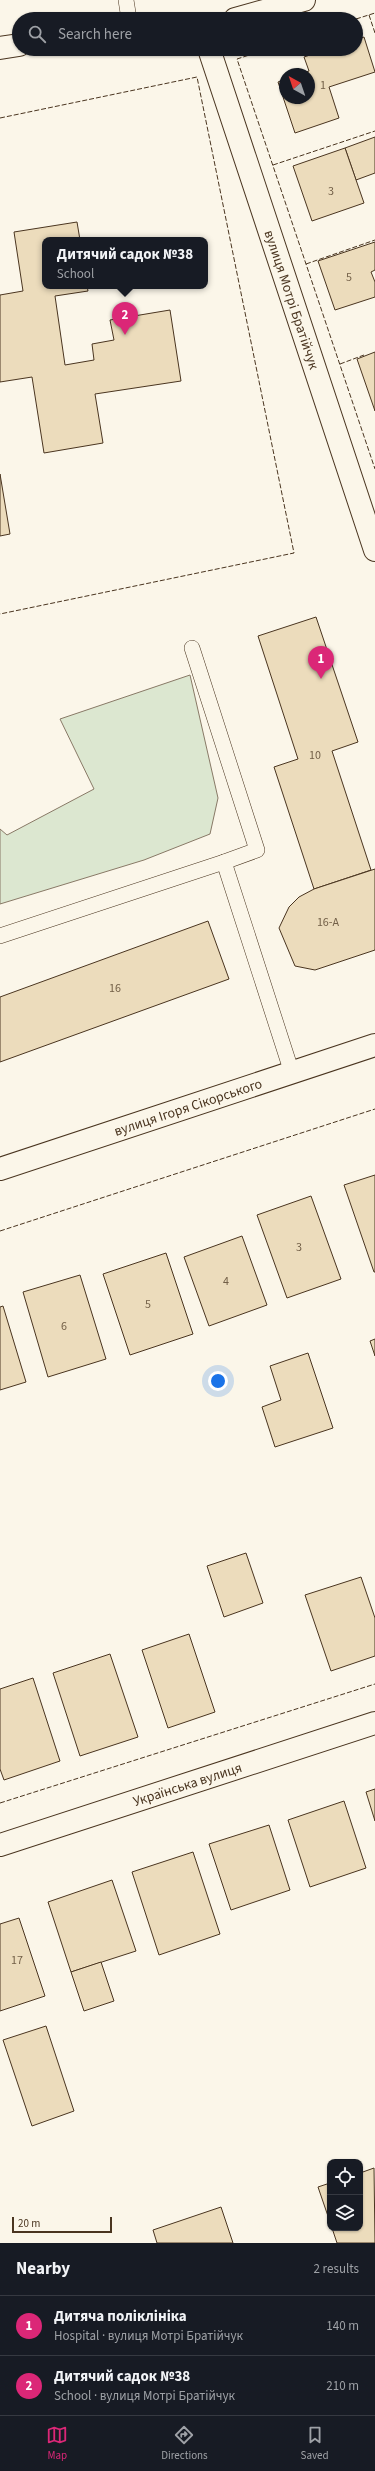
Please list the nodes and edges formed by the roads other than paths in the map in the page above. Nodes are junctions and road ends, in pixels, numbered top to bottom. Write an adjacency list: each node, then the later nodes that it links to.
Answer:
1 (126, 0): 3 (lane)
2 (304, 0): 4 (street)
3 (128, 12)
4 (260, 12)
5 (12, 46): 6 (street)
6 (0, 48)
7 (211, 56): 8 (street, вулиця Мотрі Братійчук)
8 (375, 550)
9 (192, 648): 10 (lane)
10 (224, 862): 11 (lane); 13 (lane)
11 (0, 936)
12 (375, 1045): 13 (street, вулиця Ігоря Сікорського)
13 (292, 1072): 14 (street, вулиця Ігоря Сікорського)
14 (0, 1169)
15 (375, 1723): 16 (street, Українська вулиця)
16 (0, 1845)

